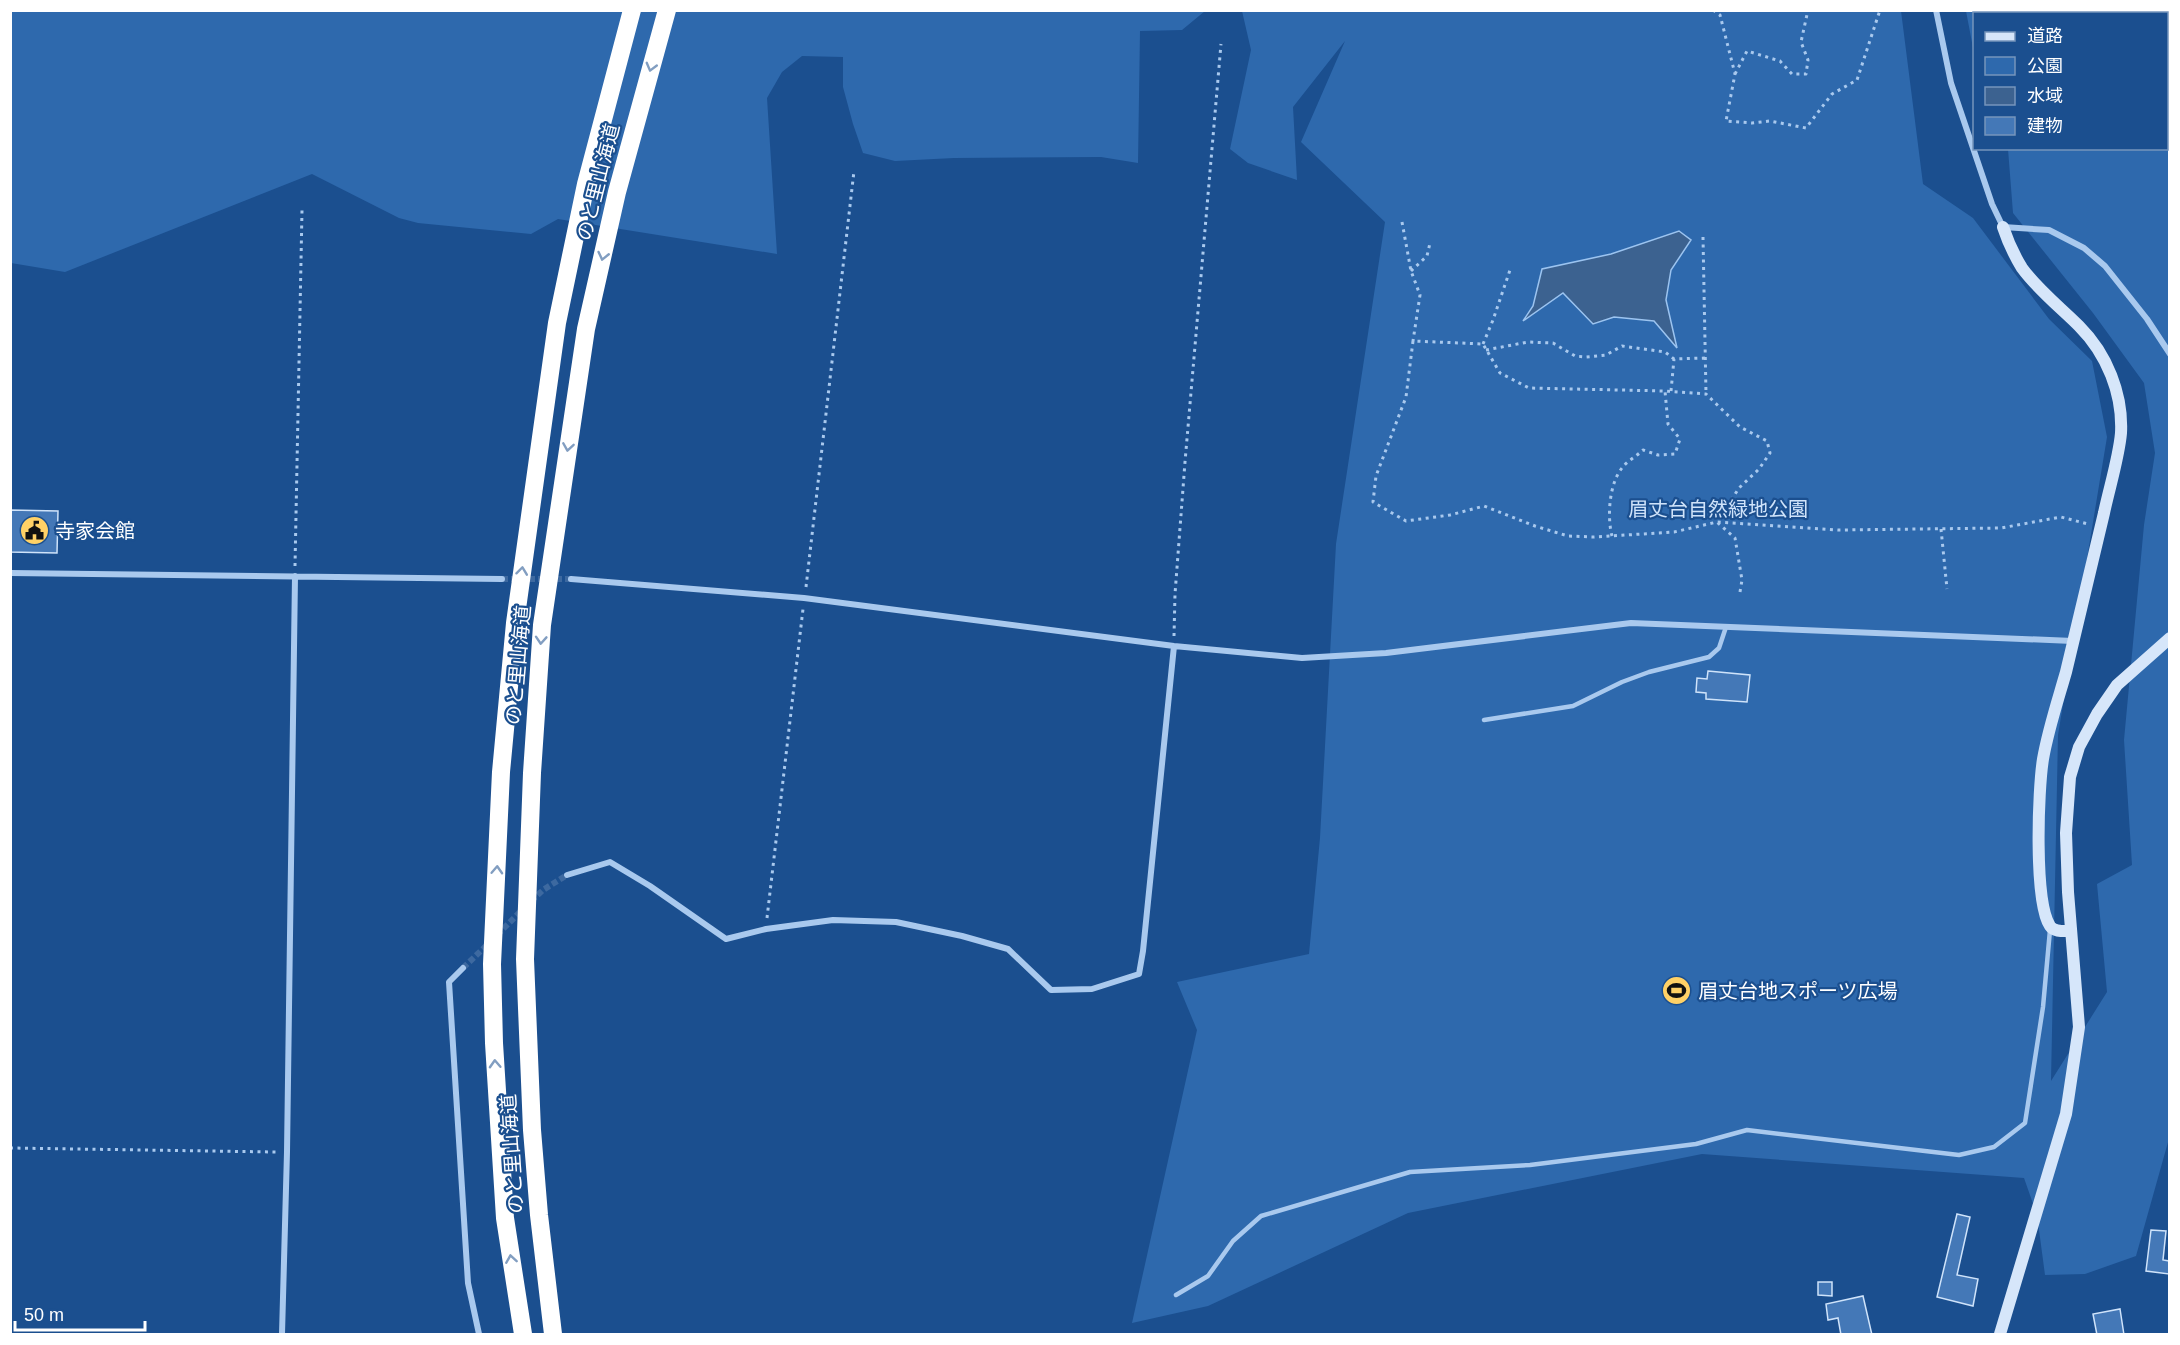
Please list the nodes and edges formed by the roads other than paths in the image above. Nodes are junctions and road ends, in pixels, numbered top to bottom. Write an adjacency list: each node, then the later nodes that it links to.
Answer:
1 (632, 10): 22 (highway, のと里山海道, one-way to 1)
2 (667, 10): 25 (highway, のと里山海道, one-way to 25)
3 (1936, 10): 4 (street)
4 (1973, 147)
5 (1974, 150): 6 (street)
6 (2003, 228): 7 (street); 14 (street)
7 (2169, 354)
8 (10, 573): 9 (street)
9 (295, 576): 10 (street); 23 (street)
10 (502, 579)
11 (571, 579): 15 (street)
12 (1726, 627): 14 (street); 15 (street); 16 (lane)
13 (2169, 638): 19 (street)
14 (2073, 641): 18 (street)
15 (1174, 646): 17 (street)
16 (1484, 720)
17 (567, 875)
18 (2050, 927): 19 (street); 21 (lane)
19 (2070, 931): 26 (street)
20 (463, 968): 24 (street)
21 (1176, 1295)
22 (521, 1325)
23 (282, 1335)
24 (479, 1335)
25 (553, 1335)
26 (2001, 1335)

